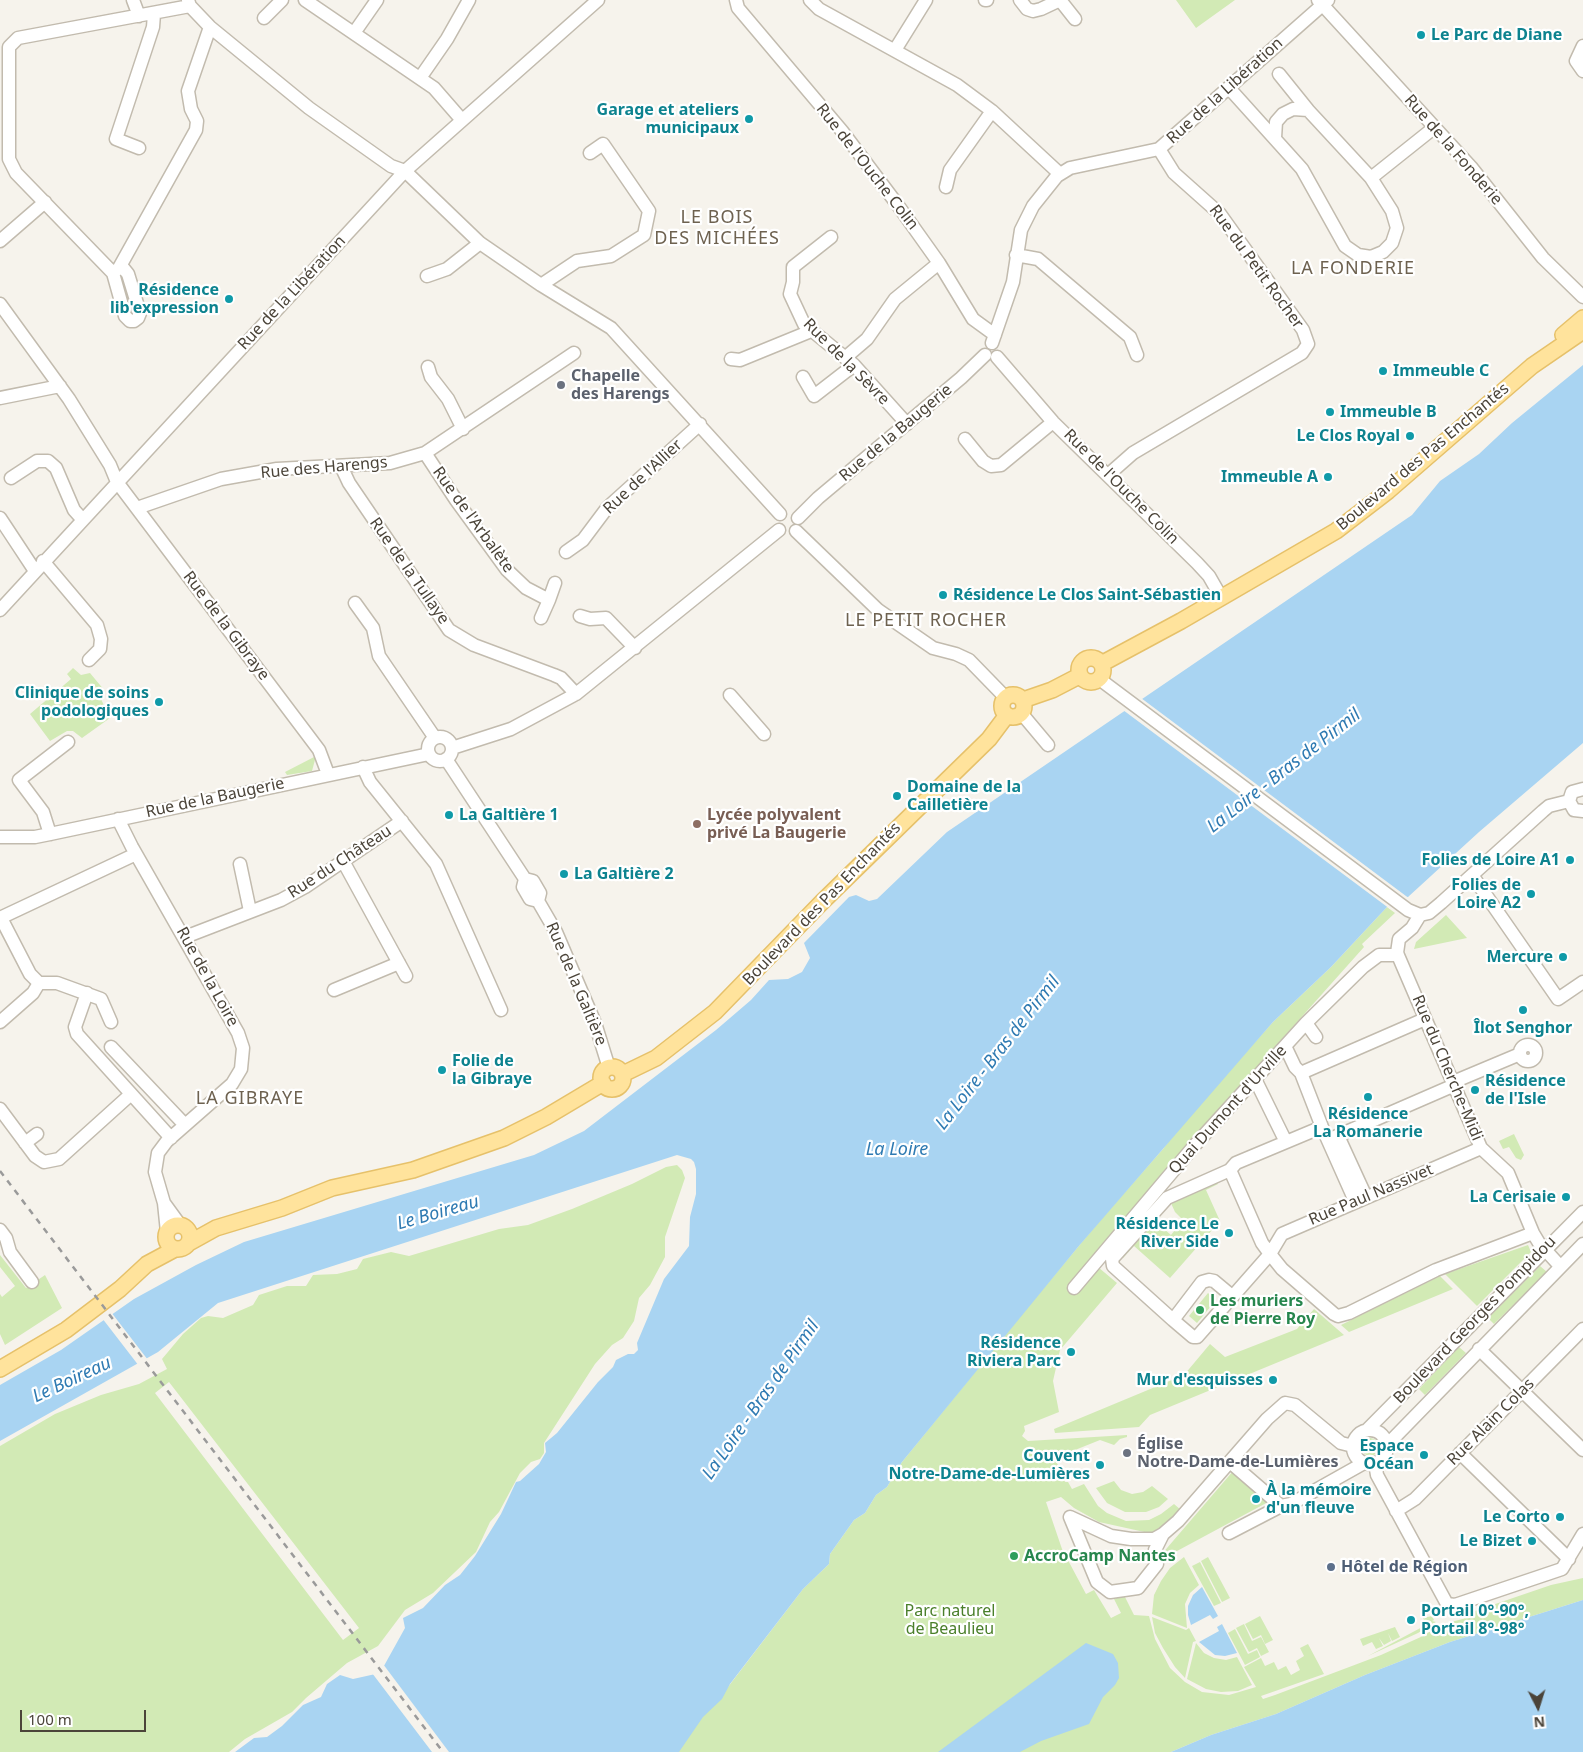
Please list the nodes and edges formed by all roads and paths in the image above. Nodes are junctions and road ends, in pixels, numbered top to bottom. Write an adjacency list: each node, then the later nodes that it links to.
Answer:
1 (132, 0): 14 (street)
2 (282, 0): 15 (street)
3 (306, 0): 18 (street)
4 (377, 0): 18 (street)
5 (469, 0): 24 (street)
6 (598, 0): 28 (street, Rue de la Libération)
7 (736, 0): 43 (street, Rue de l'Ouche Colin)
8 (926, 0): 20 (street)
9 (1020, 0): 16 (street)
10 (1323, 2): 25 (street, Rue de la Libération); 29 (street, Rue de la Fonderie)
11 (189, 3): 13 (street); 17 (street)
12 (813, 3): 20 (street)
13 (154, 14): 14 (street); 31 (street)
14 (139, 16): 23 (street)
15 (264, 18)
16 (1075, 19)
17 (210, 27): 34 (street); 38 (street)
18 (354, 33): 24 (street)
19 (1583, 46): 21 (street)
20 (895, 50): 27 (street)
21 (1583, 71)
22 (1279, 74): 26 (street)
23 (4, 76): 38 (street)
24 (420, 78): 28 (street)
25 (1229, 88): 30 (street); 32 (street, Rue de la Libération)
26 (1308, 110): 30 (street); 36 (street)
27 (992, 112): 35 (street); 37 (street)
28 (461, 119): 34 (street, Rue de la Libération)
29 (1435, 127): 36 (street); 46 (street, Rue de la Fonderie)
30 (1275, 138): 36 (street)
31 (139, 148)
32 (1159, 149): 35 (street, Rue de la Libération); 69 (street, Rue du Petit Rocher)
33 (590, 153): 45 (street)
34 (405, 171): 41 (street); 71 (street, Rue de la Libération)
35 (1060, 174): 42 (street)
36 (1371, 178)
37 (946, 187)
38 (45, 202): 40 (street)
39 (831, 237): 49 (street, Rue de la Sèvre)
40 (0, 241)
41 (480, 243): 44 (street); 45 (street)
42 (1016, 255): 51 (street); 53 (street)
43 (939, 263): 51 (street, Rue de l'Ouche Colin); 56 (street)
44 (427, 276)
45 (541, 286): 63 (street)
46 (1583, 296)
47 (0, 304): 60 (street, Rue de la Gibraye)
48 (1583, 318): 57 (main road, Boulevard des Pas Enchantés)
49 (811, 331): 55 (street); 56 (street, Rue de la Sèvre)
50 (1583, 331): 57 (main road, Boulevard des Pas Enchantés)
51 (994, 339): 54 (street, Rue de la Baugerie)
52 (574, 353): 65 (street, Rue des Harengs)
53 (1137, 355)
54 (991, 356): 62 (street, Rue de l'Ouche Colin); 64 (street, Rue de la Baugerie)
55 (731, 359)
56 (850, 361): 59 (street); 64 (street, Rue de la Sèvre)
57 (1532, 366): 82 (main road, Boulevard des Pas Enchantés)
58 (428, 367): 65 (street)
59 (803, 377)
60 (60, 386): 61 (street); 71 (street, Rue de la Gibraye)
61 (0, 398)
62 (1053, 422): 66 (street); 69 (street, Rue de l'Ouche Colin)
63 (700, 424): 74 (street); 79 (street, Rue de l'Allier)
64 (907, 424): 73 (street, Rue de la Baugerie)
65 (463, 429): 67 (street, Rue des Harengs)
66 (965, 439)
67 (425, 452): 68 (street, Rue des Harengs); 83 (street, Rue de l'Arbalète)
68 (341, 466): 72 (street, Rue des Harengs); 93 (street, Rue de la Tullaye)
69 (1108, 475): 82 (street, Rue de l'Ouche Colin)
70 (11, 478): 76 (street)
71 (117, 482): 72 (street, Rue de la Gibraye); 76 (street, Rue de la Libération)
72 (137, 508): 104 (street, Rue de la Gibraye)
73 (800, 513): 74 (street); 78 (street)
74 (780, 514): 77 (street)
75 (0, 518): 80 (street)
76 (83, 520): 80 (street, Rue de la Libération)
77 (778, 530): 78 (street); 88 (street)
78 (796, 531): 95 (street)
79 (566, 552)
80 (39, 566): 85 (street, Rue de la Libération); 89 (street)
81 (555, 583): 83 (street)
82 (1222, 597): 90 (main road, Boulevard des Pas Enchantés)
83 (550, 600): 87 (street)
84 (355, 603): 98 (street)
85 (2, 605)
86 (580, 616): 88 (street)
87 (541, 618)
88 (635, 648): 93 (street)
89 (89, 660)
90 (1103, 663): 91 (main road); 92 (main road)
91 (1079, 676): 92 (main road); 96 (main road)
92 (1101, 681): 117 (street)
93 (576, 694): 102 (street)
94 (730, 696): 97 (street)
95 (1006, 698): 96 (main road)
96 (1017, 710): 100 (street); 136 (main road, Boulevard des Pas Enchantés)
97 (764, 734)
98 (435, 738): 101 (street); 102 (street)
99 (68, 742): 110 (street)
100 (1048, 745)
101 (429, 754): 102 (street); 103 (street, Rue de la Baugerie)
102 (449, 754): 136 (street, Rue de la Galtière)
103 (364, 767): 104 (street, Rue de la Baugerie); 109 (street)
104 (328, 774): 108 (street, Rue de la Baugerie)
105 (1583, 789): 106 (street)
106 (1569, 801): 107 (street); 115 (street)
107 (1583, 811)
108 (118, 819): 110 (street, Rue de la Baugerie); 112 (street, Rue de la Loire)
109 (402, 821): 113 (street, Rue du Château); 127 (street)
110 (50, 834): 111 (street, Rue de la Baugerie)
111 (0, 837)
112 (136, 854): 118 (street); 119 (street, Rue de la Loire)
113 (343, 862): 116 (street, Rue du Château); 121 (street)
114 (240, 864): 116 (street)
115 (1472, 875): 117 (street); 123 (street)
116 (250, 912): 119 (street, Rue du Château)
117 (1414, 912): 120 (street)
118 (1, 918): 124 (street)
119 (185, 937): 142 (street, Rue de la Loire)
120 (1398, 955): 128 (street, Rue du Cherche-Midi); 131 (street, Quai Dumont d'Urville)
121 (399, 963): 122 (street); 125 (street)
122 (406, 976)
123 (1583, 982)
124 (38, 983): 126 (street); 129 (street)
125 (334, 990)
126 (87, 993): 130 (street); 140 (street)
127 (501, 1010)
128 (1425, 1019): 137 (street); 139 (street, Rue du Cherche-Midi)
129 (0, 1022)
130 (111, 1022)
131 (1306, 1023): 132 (street); 133 (street, Quai Dumont d'Urville)
132 (1316, 1038)
133 (1286, 1046): 137 (street); 138 (street, Quai Dumont d'Urville)
134 (111, 1047): 142 (street)
135 (1520, 1054): 139 (street)
136 (616, 1071): 155 (main road)
137 (1301, 1073): 143 (street)
138 (1255, 1079): 146 (street); 161 (street, Quai Dumont d'Urville)
139 (1453, 1084): 147 (street); 149 (street, Rue du Cherche-Midi)
140 (130, 1095): 145 (street); 148 (street)
141 (0, 1109): 148 (street)
142 (185, 1126): 145 (street, Rue de la Loire)
143 (1322, 1127): 147 (street); 150 (street, Quai Dumont d'Urville)
144 (37, 1134): 148 (street)
145 (171, 1138): 155 (street, Rue de la Loire)
146 (1284, 1138)
147 (1333, 1138): 151 (street)
148 (25, 1143)
149 (1481, 1148): 151 (street, Rue Paul Nassivet); 154 (street, Rue du Cherche-Midi)
150 (1230, 1170): 158 (street); 163 (street, Quai Dumont d'Urville)
151 (1360, 1199): 158 (street, Rue Paul Nassivet)
152 (1583, 1212): 157 (street, Boulevard Georges Pompidou)
153 (0, 1230): 160 (street)
154 (1533, 1234): 157 (street, Rue du Cherche-Midi); 158 (street)
155 (177, 1236): 166 (main road)
156 (1583, 1244): 159 (street, Boulevard Georges Pompidou)
157 (1544, 1249): 159 (street, Rue du Cherche-Midi); 168 (street, Boulevard Georges Pompidou)
158 (1270, 1254): 162 (street, Rue Paul Nassivet)
159 (1560, 1266): 165 (street, Boulevard Georges Pompidou)
160 (32, 1282)
161 (1074, 1288)
162 (1232, 1296): 163 (street); 163 (street, Rue Paul Nassivet)
163 (1173, 1320)
164 (1582, 1332): 167 (street, Rue Alain Colas)
165 (1479, 1349): 167 (street); 169 (street, Boulevard Georges Pompidou)
166 (0, 1369)
167 (1522, 1391): 171 (street); 172 (street, Rue Alain Colas)
168 (1367, 1430): 169 (street); 170 (street)
169 (1387, 1445): 174 (street)
170 (1353, 1446): 173 (street); 174 (street)
171 (1583, 1450)
172 (1460, 1453): 176 (street, Rue Alain Colas); 180 (street)
173 (1230, 1462): 175 (street); 178 (street)
174 (1370, 1463): 175 (street); 176 (street)
175 (1281, 1506): 177 (street)
176 (1396, 1511): 180 (street)
177 (1229, 1533)
178 (1163, 1534): 178 (street)
179 (1583, 1534): 180 (street)
180 (1569, 1559)

